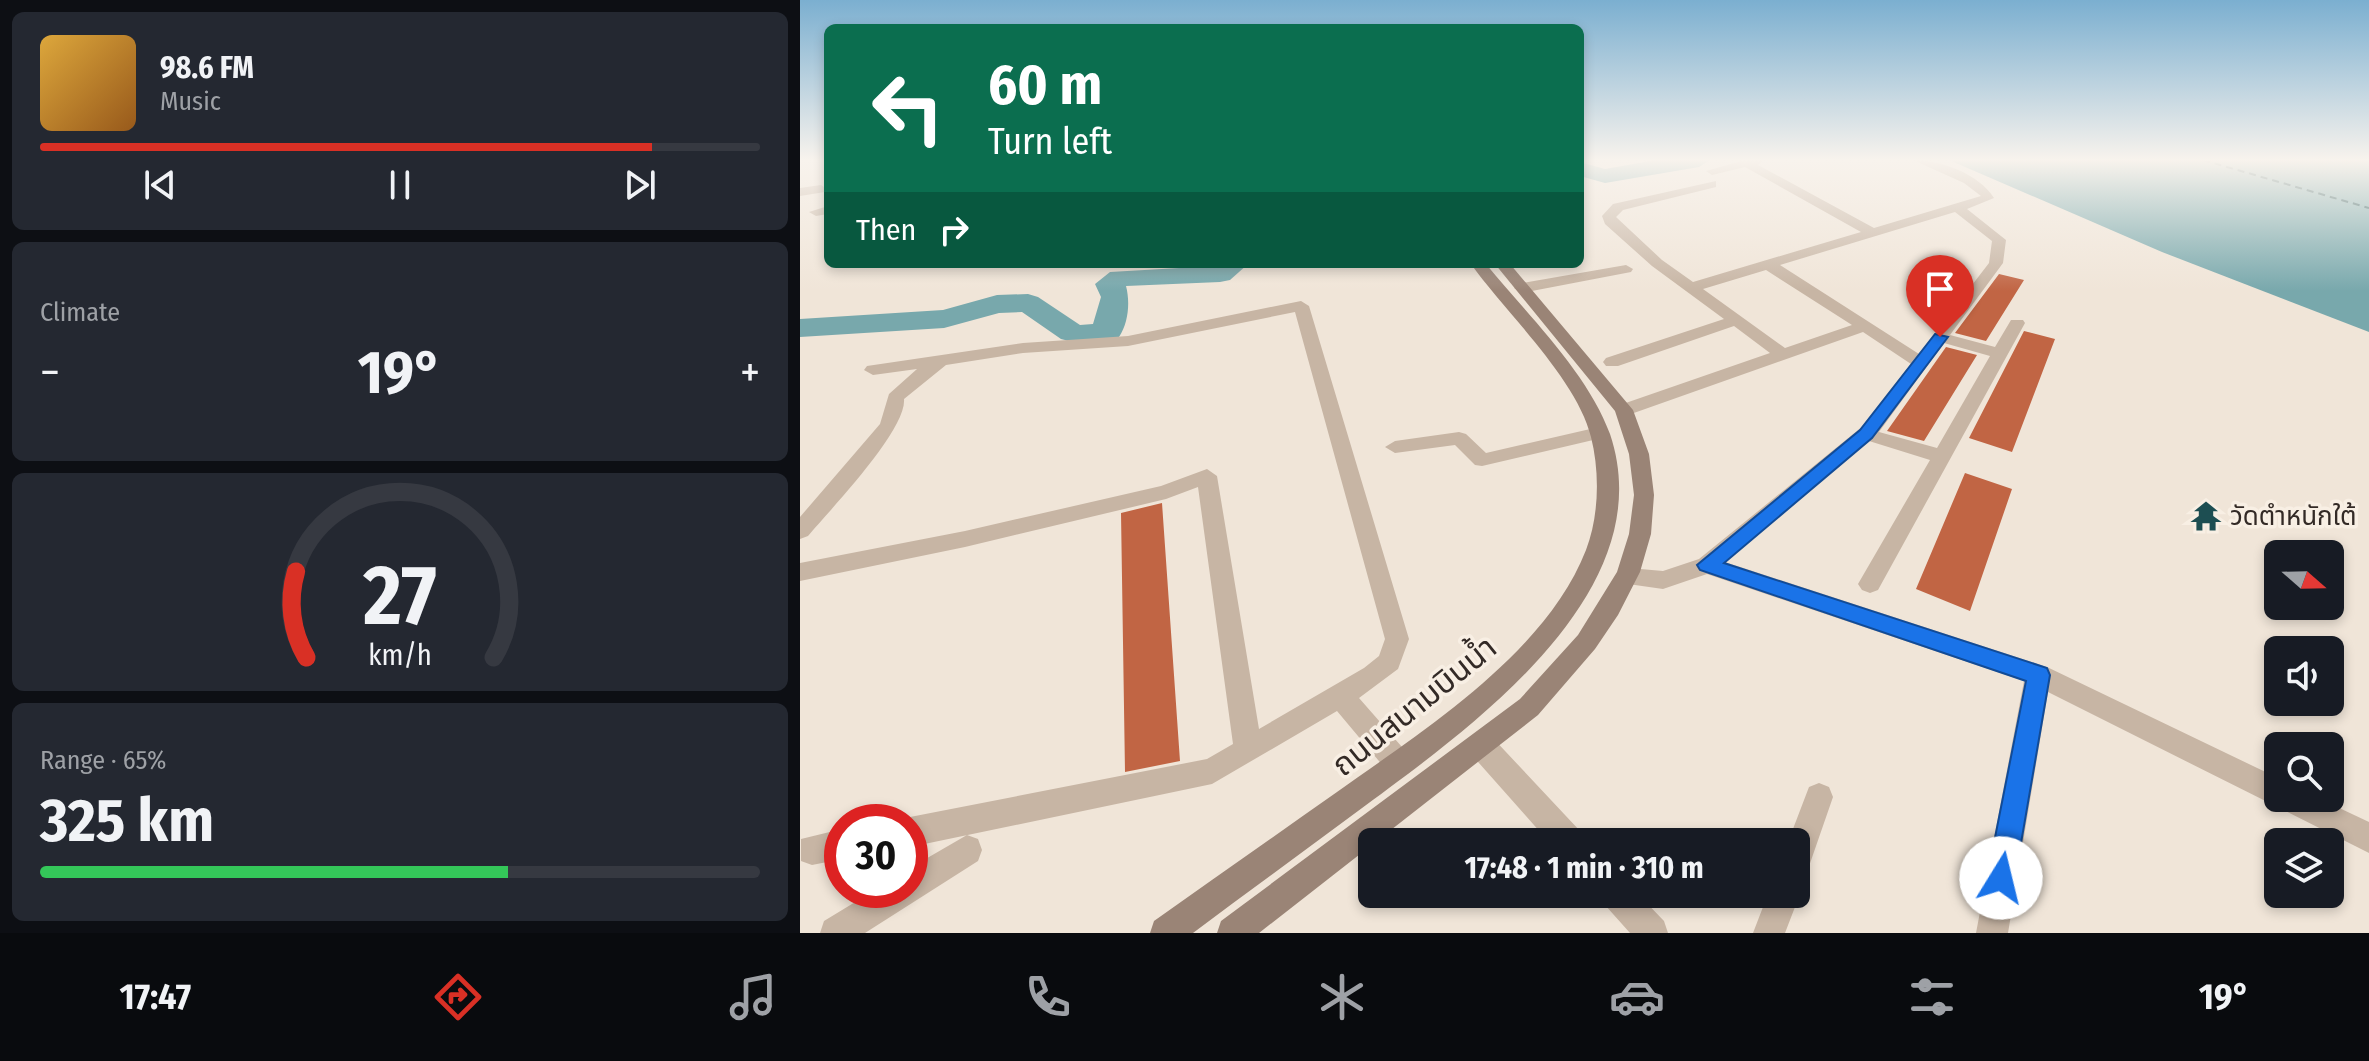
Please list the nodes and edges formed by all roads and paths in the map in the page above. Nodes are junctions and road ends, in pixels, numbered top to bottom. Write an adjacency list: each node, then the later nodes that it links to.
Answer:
1 (1629, 204): 11 (street)
2 (1819, 204): 5 (street)
3 (1971, 204): 4 (street)
4 (1959, 209): 5 (street); 15 (street)
5 (1874, 234): 6 (street)
6 (1769, 265): 11 (street); 14 (street)
7 (1481, 268): 23 (main road, ถนนสนามบินน้ำ)
8 (1505, 268): 10 (main road)
9 (1626, 269): 10 (street)
10 (1522, 288): 22 (main road)
11 (1690, 288): 12 (street)
12 (1734, 321): 17 (street); 19 (street)
13 (2017, 323): 16 (street)
14 (1863, 327): 17 (street); 20 (street)
15 (1940, 337): 16 (street); 20 (street)
16 (1999, 353): 26 (street)
17 (1782, 354): 22 (street)
18 (938, 361): 21 (street); 27 (street); 33 (street)
19 (1612, 362)
20 (1922, 363): 24 (street)
21 (873, 370)
22 (1624, 410): 30 (main road)
23 (1599, 433): 25 (street); 36 (main road, ถนนสนามบินน้ำ)
24 (1866, 434): 26 (street); 28 (street)
25 (1395, 447)
26 (1940, 456): 31 (street)
27 (800, 531)
28 (1707, 565): 30 (street); 32 (street)
29 (800, 572): 35 (street)
30 (1629, 577): 34 (main road)
31 (1870, 584)
32 (2038, 675): 37 (street); 56 (street)
33 (1340, 695): 35 (street); 36 (street)
34 (1481, 745): 41 (street); 53 (main road)
35 (1248, 749): 40 (street)
36 (1399, 764): 52 (main road, ถนนสนามบินน้ำ)
37 (2264, 786)
38 (1819, 797): 42 (street)
39 (2316, 812): 43 (street)
40 (928, 828)
41 (1556, 828)
42 (1808, 828)
43 (2369, 838)
44 (824, 848): 45 (street)
45 (812, 850)
46 (967, 850): 47 (street)
47 (928, 875)
48 (880, 908): 51 (street)
49 (1629, 908): 54 (street)
50 (1779, 908): 55 (street)
51 (852, 929)
52 (1166, 933)
53 (1233, 933)
54 (1652, 933)
55 (1769, 933)
56 (1992, 933)

